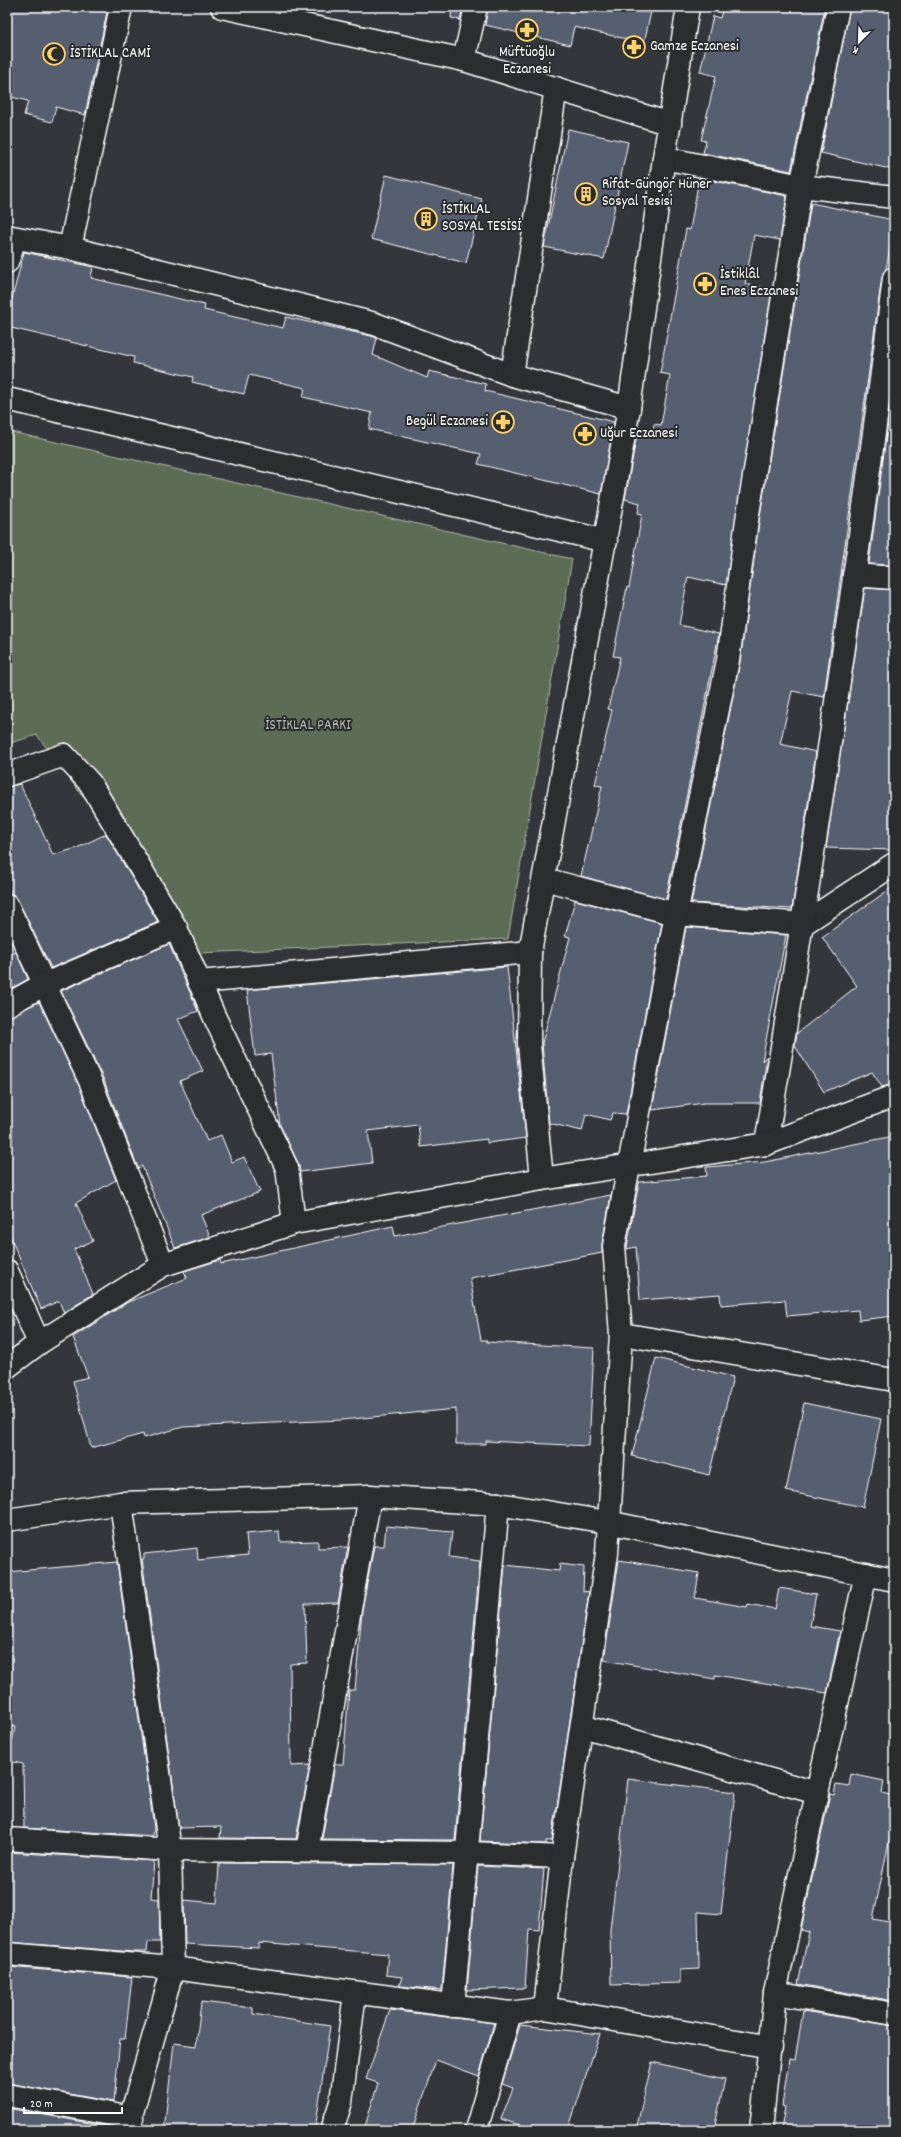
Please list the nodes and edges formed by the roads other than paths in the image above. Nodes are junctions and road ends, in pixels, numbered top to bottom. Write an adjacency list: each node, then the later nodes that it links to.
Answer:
1 (121, 7): 13 (street)
2 (222, 7): 6 (street)
3 (476, 7): 6 (street)
4 (688, 7): 8 (street)
5 (838, 7): 10 (street)
6 (464, 60): 7 (street)
7 (556, 88): 8 (street); 16 (street)
8 (670, 124): 9 (street)
9 (664, 158): 10 (street); 18 (street)
10 (801, 186): 11 (street); 26 (street)
11 (894, 197)
12 (11, 238): 13 (street); 14 (street)
13 (70, 248): 16 (street)
14 (7, 262)
15 (894, 278): 20 (street)
16 (512, 374): 18 (street)
17 (7, 399): 19 (street)
18 (629, 408): 19 (street)
19 (606, 541): 24 (street)
20 (854, 575): 21 (street); 27 (street)
21 (894, 578)
22 (7, 775): 28 (street)
23 (894, 864): 27 (street)
24 (544, 879): 26 (street); 29 (street)
25 (7, 905): 31 (street)
26 (676, 914): 27 (street); 35 (street)
27 (803, 924): 34 (street)
28 (176, 928): 30 (street); 31 (street)
29 (530, 952): 30 (street); 36 (street)
30 (199, 982): 37 (street)
31 (45, 984): 32 (street); 38 (street)
32 (7, 1005)
33 (894, 1096): 34 (street)
34 (766, 1144): 35 (street)
35 (628, 1166): 36 (street); 40 (street)
36 (542, 1179): 37 (street)
37 (294, 1223): 38 (street)
38 (163, 1265): 41 (street)
39 (7, 1271): 41 (street)
40 (621, 1334): 43 (street); 48 (street)
41 (39, 1343): 42 (street)
42 (7, 1368)
43 (894, 1380)
44 (370, 1496): 45 (street); 46 (street); 55 (street)
45 (121, 1502): 47 (street); 54 (street)
46 (498, 1504): 48 (street); 56 (street)
47 (7, 1520)
48 (607, 1522): 49 (street); 51 (street)
49 (866, 1574): 50 (street); 52 (street)
50 (894, 1580)
51 (582, 1726): 52 (street); 57 (street)
52 (817, 1793): 61 (street)
53 (7, 1839): 54 (street)
54 (170, 1850): 55 (street); 59 (street)
55 (307, 1851): 56 (street)
56 (468, 1853): 57 (street); 62 (street)
57 (562, 1857): 63 (street)
58 (7, 1954): 59 (street)
59 (173, 1968): 60 (street); 68 (street)
60 (355, 1993): 62 (street); 69 (street)
61 (775, 1993): 65 (street); 66 (street)
62 (453, 2006): 64 (street)
63 (545, 2008): 64 (street); 66 (street)
64 (510, 2013): 70 (street)
65 (894, 2014)
66 (771, 2047): 71 (street)
67 (7, 2095): 68 (street)
68 (129, 2124)
69 (332, 2130)
70 (476, 2130)
71 (761, 2130)

